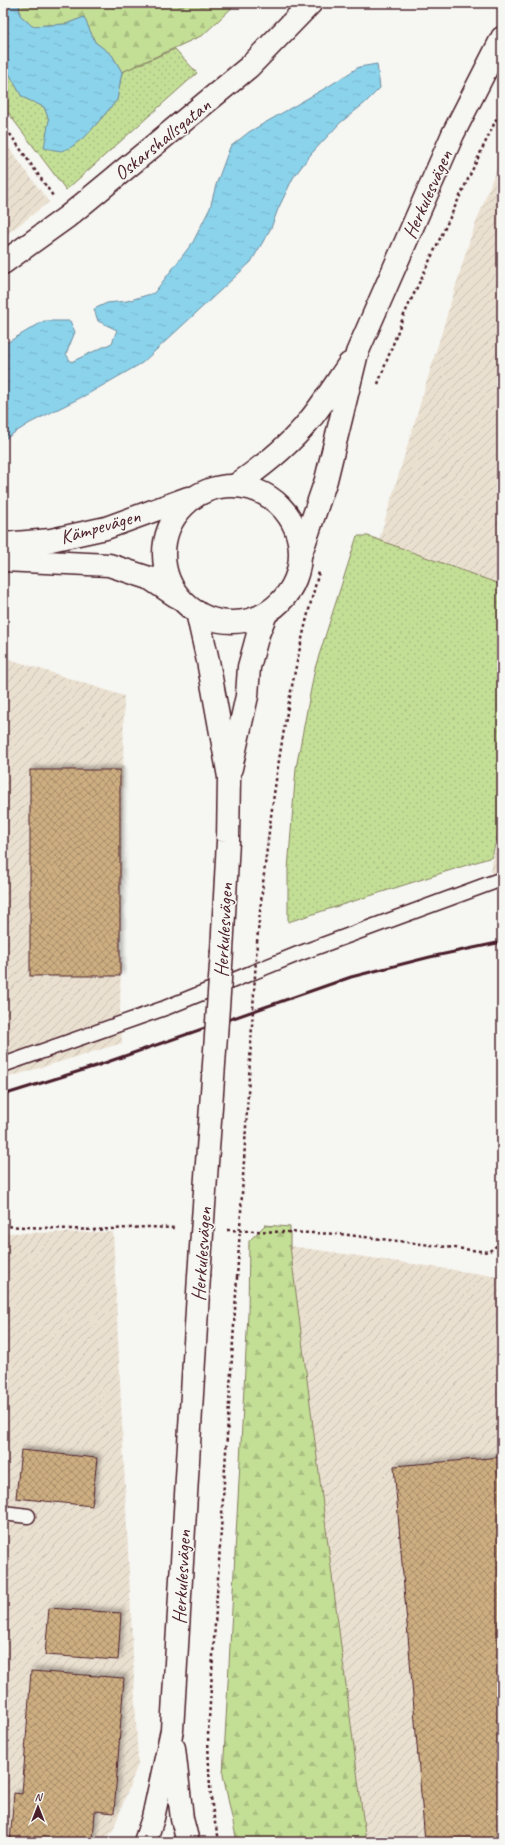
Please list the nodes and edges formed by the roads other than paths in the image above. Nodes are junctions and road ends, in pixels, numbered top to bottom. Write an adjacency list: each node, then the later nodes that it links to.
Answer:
1 (311, 3): 3 (street, Oskarshallsgatan)
2 (502, 38): 4 (street, Herkulesvägen)
3 (3, 263)
4 (357, 353): 5 (street, Herkulesvägen); 8 (street, Herkulesvägen)
5 (236, 485): 6 (street); 8 (street)
6 (193, 497): 7 (street, Kämpevägen); 10 (street)
7 (3, 544)
8 (301, 553): 12 (street)
9 (3, 560): 10 (street, Kämpevägen)
10 (178, 597): 11 (street)
11 (197, 612): 12 (street); 13 (street, Herkulesvägen)
12 (266, 614): 13 (street, Herkulesvägen)
13 (229, 777): 18 (street, Herkulesvägen, bridge)
14 (502, 879): 15 (lane)
15 (3, 1065)
16 (3, 1513): 17 (lane)
17 (28, 1516)
18 (172, 1730): 19 (street, Herkulesvägen); 20 (street, Herkulesvägen)
19 (145, 1842)
20 (188, 1842)

